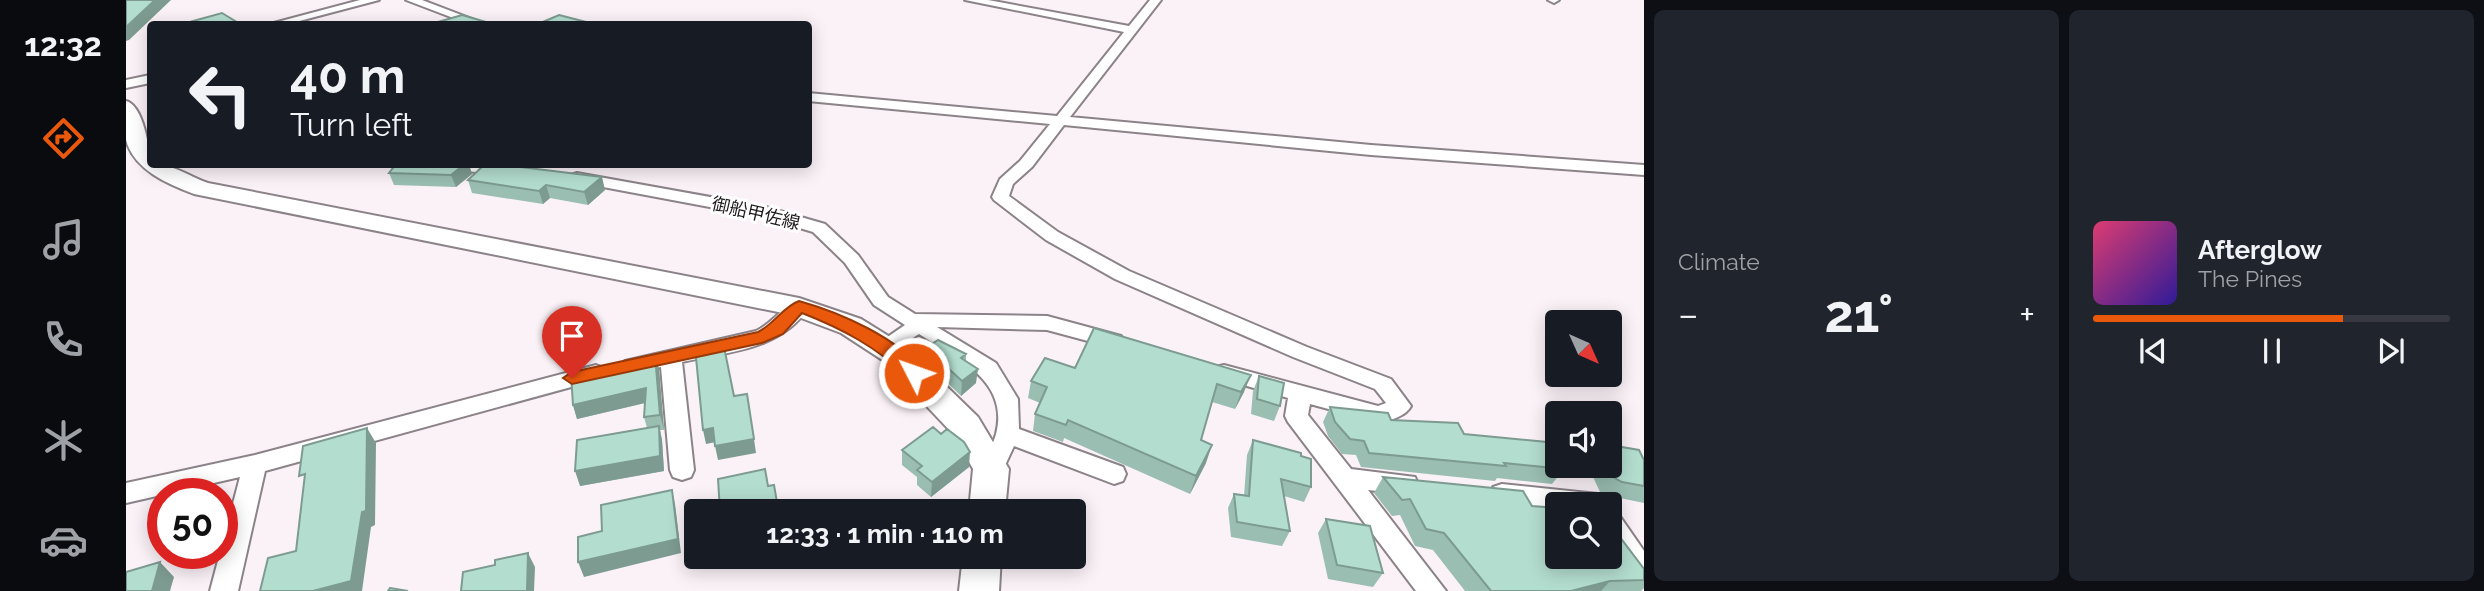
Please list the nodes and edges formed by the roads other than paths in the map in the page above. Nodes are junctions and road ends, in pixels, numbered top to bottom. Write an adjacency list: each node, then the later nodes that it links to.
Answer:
1 (374, 0): 5 (street)
2 (411, 0): 6 (street)
3 (970, 0): 7 (street)
4 (1156, 0): 7 (street)
5 (288, 21)
6 (471, 21)
7 (1131, 30): 12 (street)
8 (147, 80): 9 (street)
9 (126, 84)
10 (812, 97): 12 (street)
11 (127, 113): 13 (main road)
12 (1060, 121): 16 (street); 25 (street)
13 (147, 151)
14 (165, 168): 19 (main road)
15 (486, 168): 17 (street)
16 (1644, 170)
17 (525, 172)
18 (560, 176): 20 (street, 御船甲佐線)
19 (799, 307): 22 (main road); 23 (street)
20 (918, 322): 21 (street); 22 (street); 26 (street, 御船甲佐線)
21 (1128, 344)
22 (883, 347): 28 (main road)
23 (671, 358): 27 (street); 29 (street)
24 (1208, 368): 25 (street)
25 (1300, 396): 31 (street)
26 (1008, 434): 28 (street, 御船甲佐線); 30 (street)
27 (255, 464): 34 (street); 40 (street)
28 (991, 469): 36 (main road, 御船甲佐線)
29 (682, 470)
30 (1114, 474)
31 (1344, 478): 32 (street); 42 (street)
32 (1424, 486)
33 (1478, 491): 35 (street)
34 (126, 494)
35 (1545, 498)
36 (988, 499)
37 (1622, 541): 39 (street)
38 (981, 569): 41 (main road)
39 (1644, 573)
40 (224, 591)
41 (979, 591)
42 (1432, 591)

